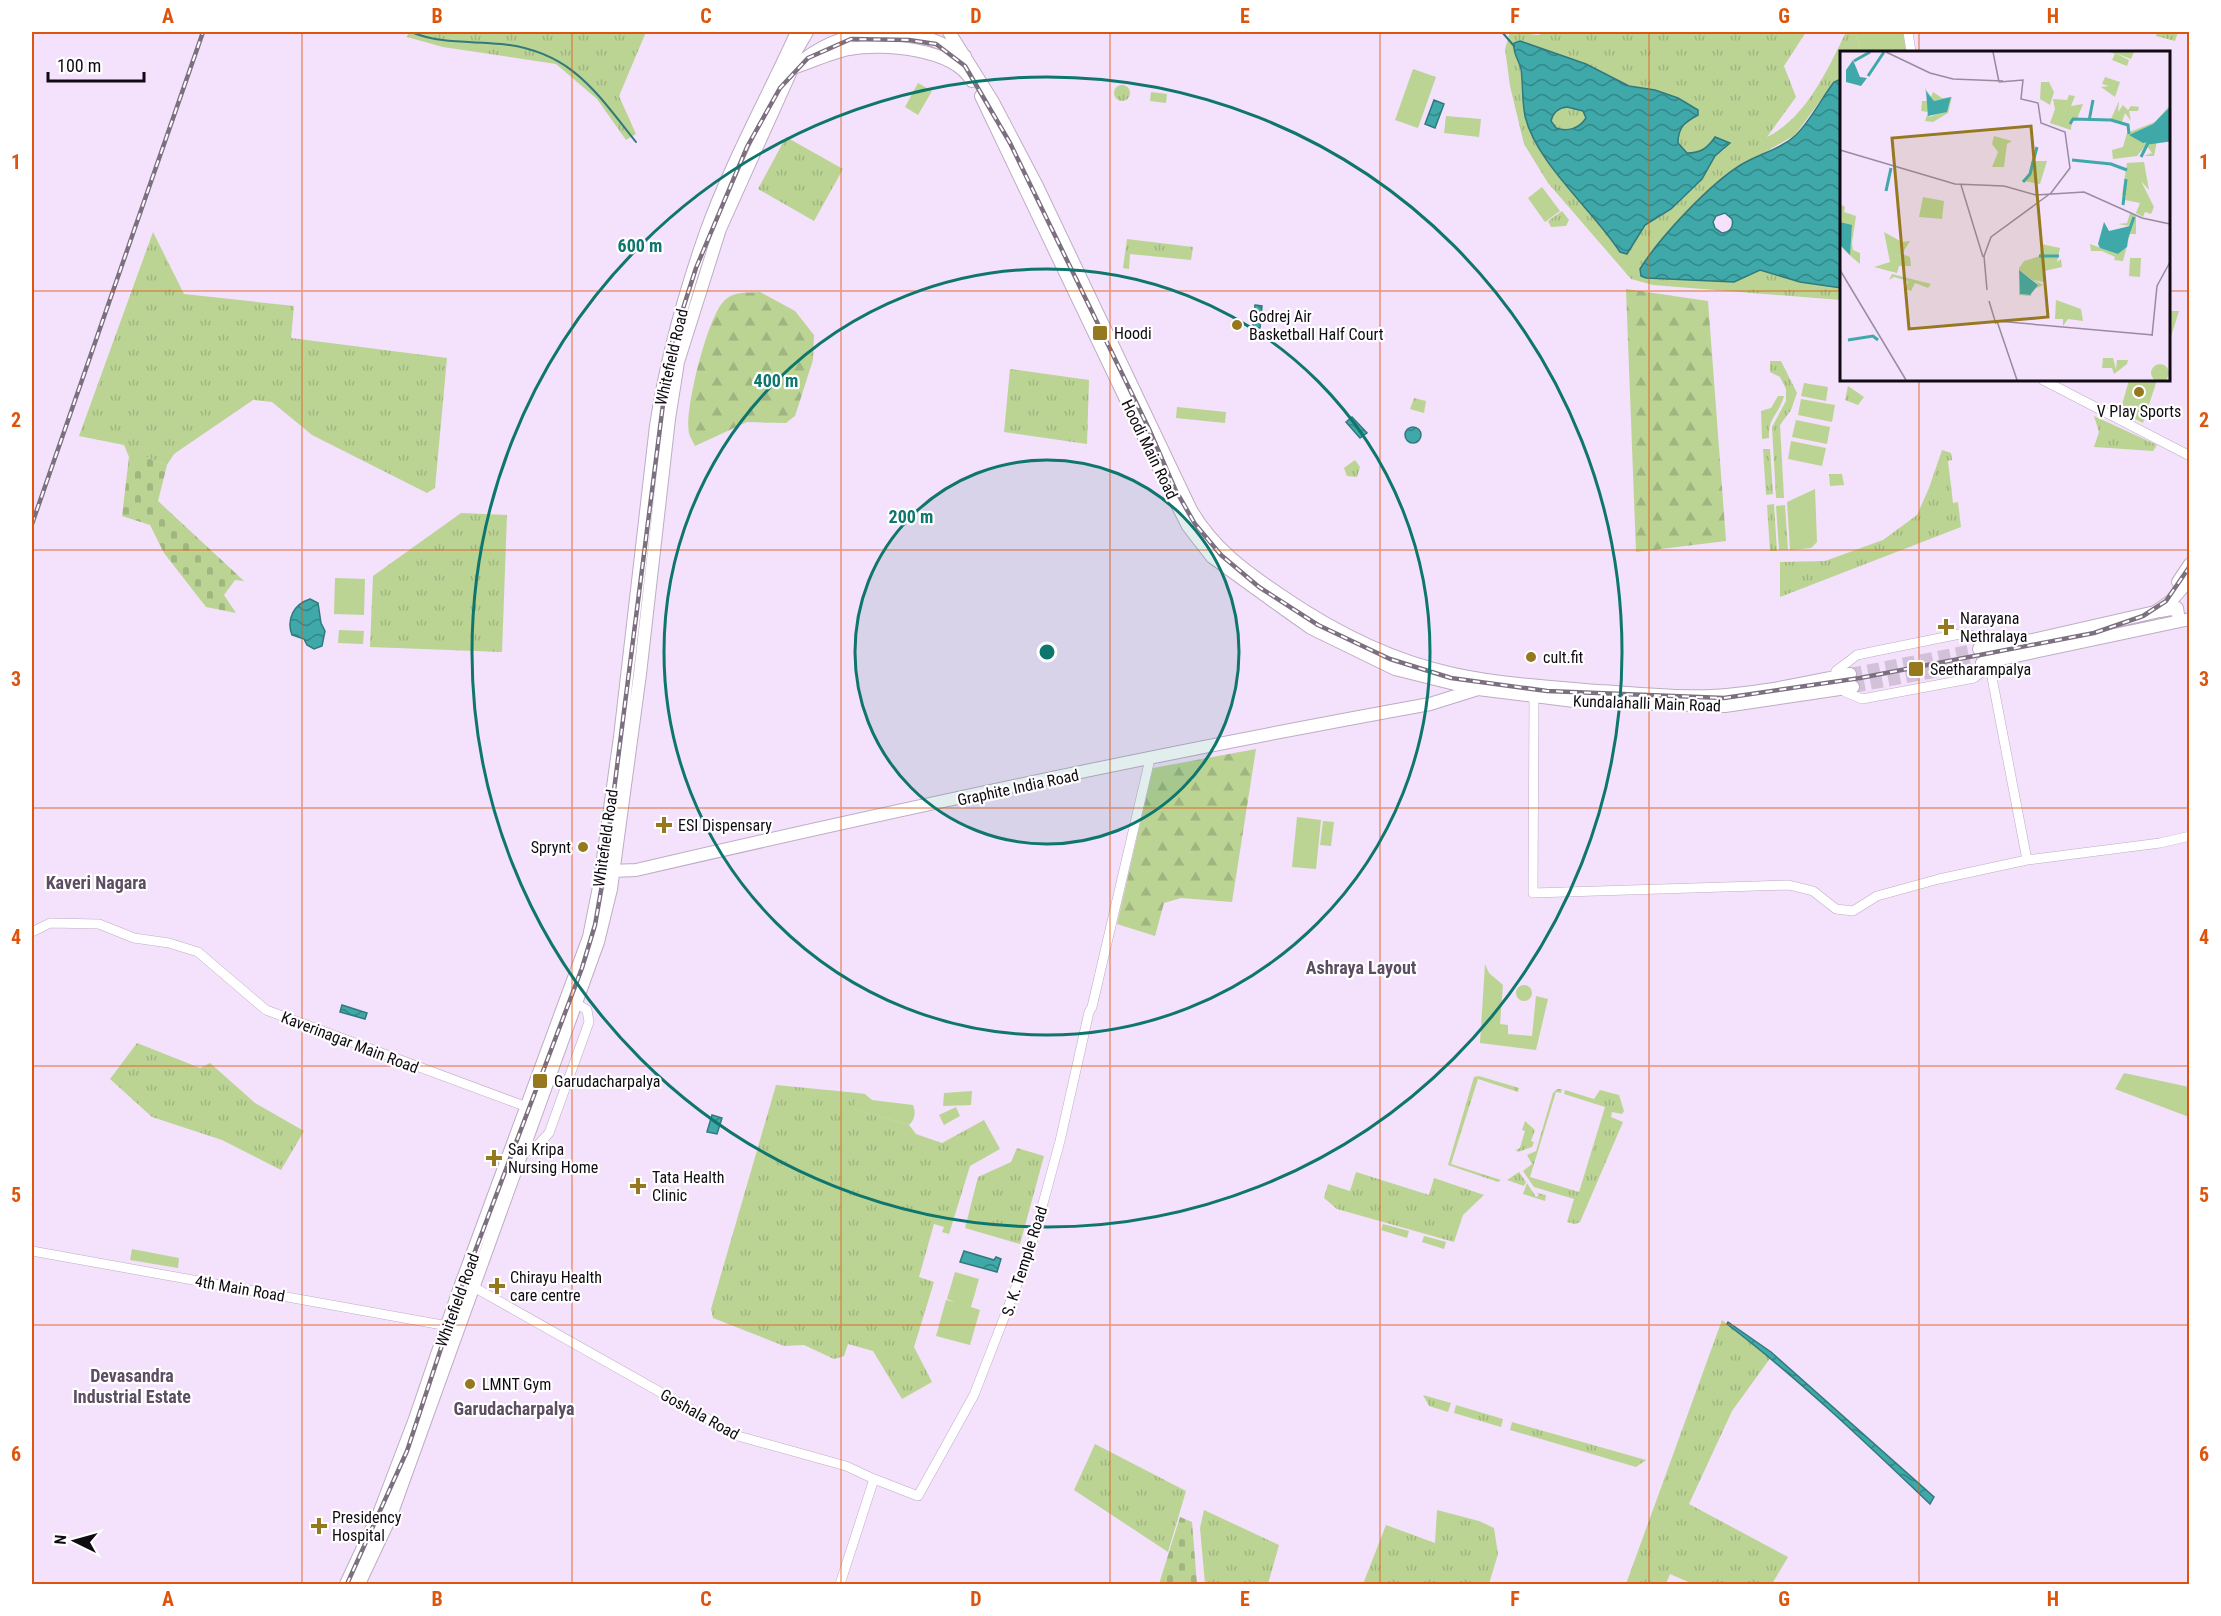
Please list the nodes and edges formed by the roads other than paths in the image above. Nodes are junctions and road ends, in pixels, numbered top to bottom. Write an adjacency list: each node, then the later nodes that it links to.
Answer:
1 (797, 32): 9 (main road, Whitefield Road)
2 (807, 32): 9 (main road, Whitefield Road)
3 (940, 32): 7 (main road, Hoodi Main Road)
4 (950, 32): 7 (main road, Hoodi Main Road)
5 (1908, 32): 6 (street)
6 (1911, 51)
7 (960, 55): 8 (main road); 8 (main road); 10 (main road, Hoodi Main Road)
8 (792, 69): 28 (main road, Whitefield Road)
9 (778, 72): 29 (main road, Whitefield Road)
10 (993, 111): 19 (main road, Hoodi Main Road); 22 (main road, Hoodi Main Road)
11 (2045, 381): 12 (street)
12 (2190, 456)
13 (2190, 564): 15 (main road)
14 (2190, 579): 15 (main road)
15 (2151, 613): 16 (main road); 17 (main road)
16 (2184, 620): 18 (main road)
17 (1982, 644): 20 (street)
18 (1987, 664): 21 (street); 27 (street)
19 (1453, 674): 22 (main road, Kundalahalli Main Road)
20 (1836, 677): 21 (main road, Kundalahalli Main Road); 22 (main road, Kundalahalli Main Road)
21 (1849, 683): 23 (main road, Kundalahalli Main Road)
22 (1479, 684): 23 (main road, Kundalahalli Main Road); 24 (main road, Kundalahalli Main Road)
23 (1534, 696): 27 (street)
24 (1442, 700): 25 (main road, Graphite India Road)
25 (1147, 760): 28 (main road, Graphite India Road); 38 (street, S. K. Temple Road)
26 (2190, 836): 27 (street)
27 (2027, 860)
28 (612, 871): 29 (main road, Whitefield Road)
29 (599, 916): 31 (main road, Whitefield Road); 32 (main road, Whitefield Road)
30 (32, 932): 32 (street, Kaverinagar Main Road)
31 (576, 1003): 33 (main road, Whitefield Road); 33 (street)
32 (527, 1107): 36 (main road, Whitefield Road)
33 (521, 1154): 35 (main road, Whitefield Road)
34 (32, 1251): 36 (street, 4th Main Road)
35 (472, 1286): 37 (street, Goshala Road); 40 (main road, Whitefield Road)
36 (448, 1326): 39 (main road, Whitefield Road)
37 (873, 1479): 38 (street, Goshala Road); 41 (street)
38 (918, 1496)
39 (346, 1584)
40 (359, 1584)
41 (840, 1584)

